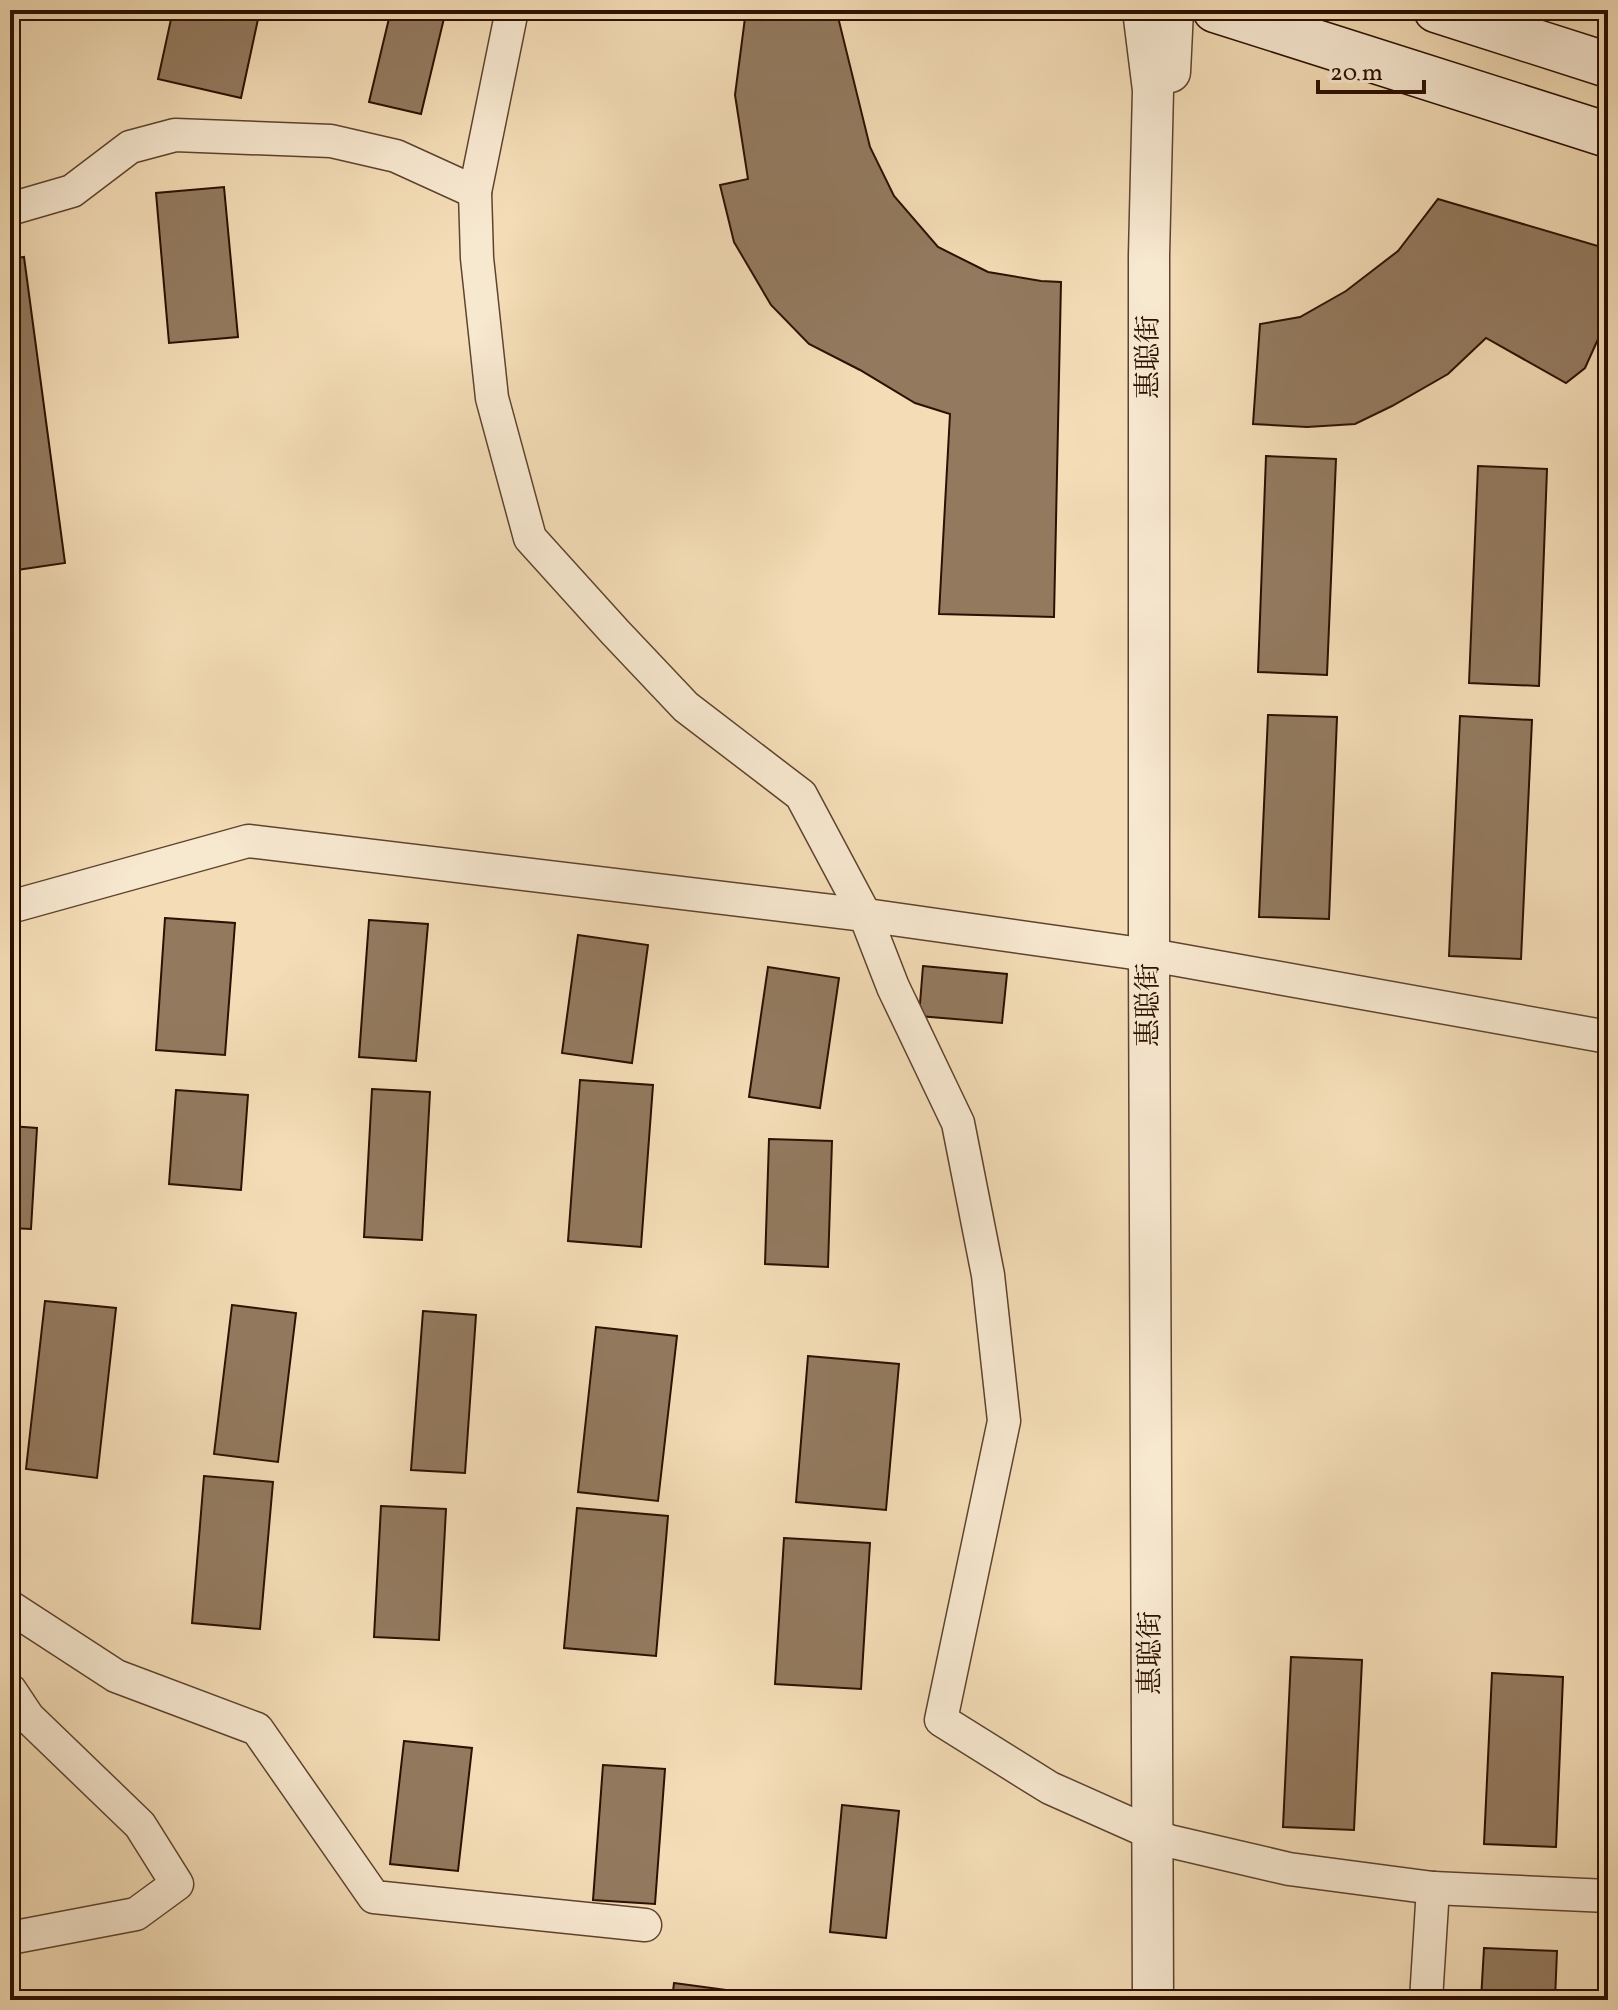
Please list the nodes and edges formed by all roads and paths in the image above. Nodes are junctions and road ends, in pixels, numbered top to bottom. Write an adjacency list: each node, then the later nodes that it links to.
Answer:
1 (512, 10): 8 (street)
2 (1143, 10): 12 (street, 惠聪街)
3 (1173, 10): 12 (street, 惠聪街)
4 (1215, 10): 7 (main road)
5 (1436, 10): 6 (main road)
6 (1608, 65)
7 (1608, 135)
8 (475, 192): 9 (street); 11 (street)
9 (10, 209)
10 (10, 907): 11 (street)
11 (865, 915): 12 (street); 16 (street)
12 (1155, 956): 13 (street); 16 (street, 惠聪街)
13 (1608, 1037)
14 (10, 1607): 19 (street)
15 (10, 1690): 20 (street)
16 (1161, 1838): 17 (street); 21 (street, 惠聪街); 22 (street, 惠聪街)
17 (1433, 1888): 18 (street); 23 (street)
18 (1608, 1896)
19 (645, 1925)
20 (10, 1938)
21 (1153, 2000)
22 (1170, 2000)
23 (1426, 2000)

